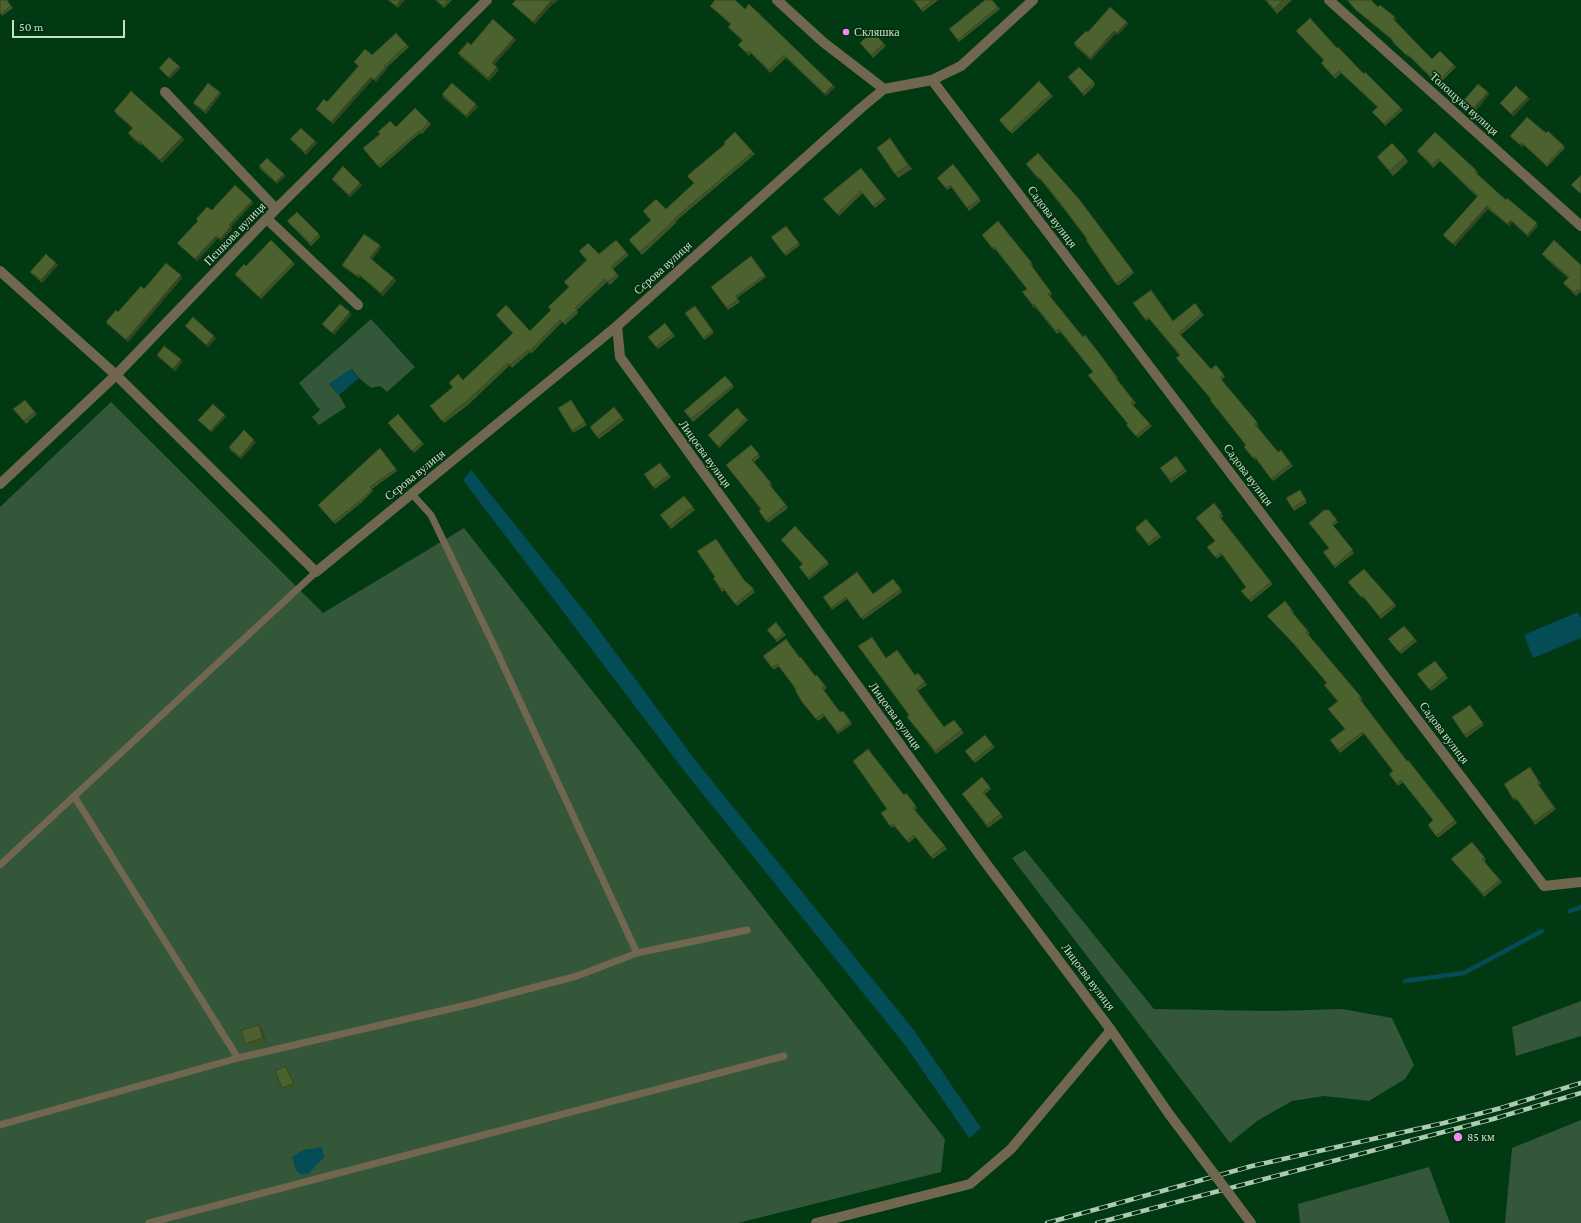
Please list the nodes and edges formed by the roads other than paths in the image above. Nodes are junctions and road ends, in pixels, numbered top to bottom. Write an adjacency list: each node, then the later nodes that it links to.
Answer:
1 (487, 0): 8 (street, Пєшкова вулиця)
2 (777, 0): 6 (street)
3 (1033, 0): 5 (street, Сєрова вулиця)
4 (1329, 0): 10 (street, Толощука вулиця)
5 (932, 80): 6 (street, Сєрова вулиця); 20 (street, Садова вулиця)
6 (884, 89): 13 (street, Сєрова вулиця)
7 (165, 92): 8 (street)
8 (276, 209): 9 (street, Пєшкова вулиця)
9 (267, 219): 12 (street); 14 (street, Пєшкова вулиця)
10 (1581, 226)
11 (0, 271): 14 (street)
12 (358, 305)
13 (617, 326): 16 (street, Сєрова вулиця); 23 (street, Лицоєва вулиця)
14 (116, 375): 15 (street, Пєшкова вулиця); 17 (street)
15 (0, 484)
16 (412, 494): 17 (street, Сєрова вулиця); 22 (lane)
17 (316, 572): 18 (lane)
18 (74, 796): 19 (lane); 25 (lane)
19 (0, 865)
20 (1581, 882)
21 (747, 930): 22 (lane)
22 (637, 953): 25 (lane)
23 (1111, 1030): 28 (street); 29 (street, Лицоєва вулиця, bridge)
24 (784, 1056): 27 (lane)
25 (238, 1058): 26 (lane)
26 (0, 1125)
27 (149, 1223)
28 (816, 1223)
29 (1251, 1223)

